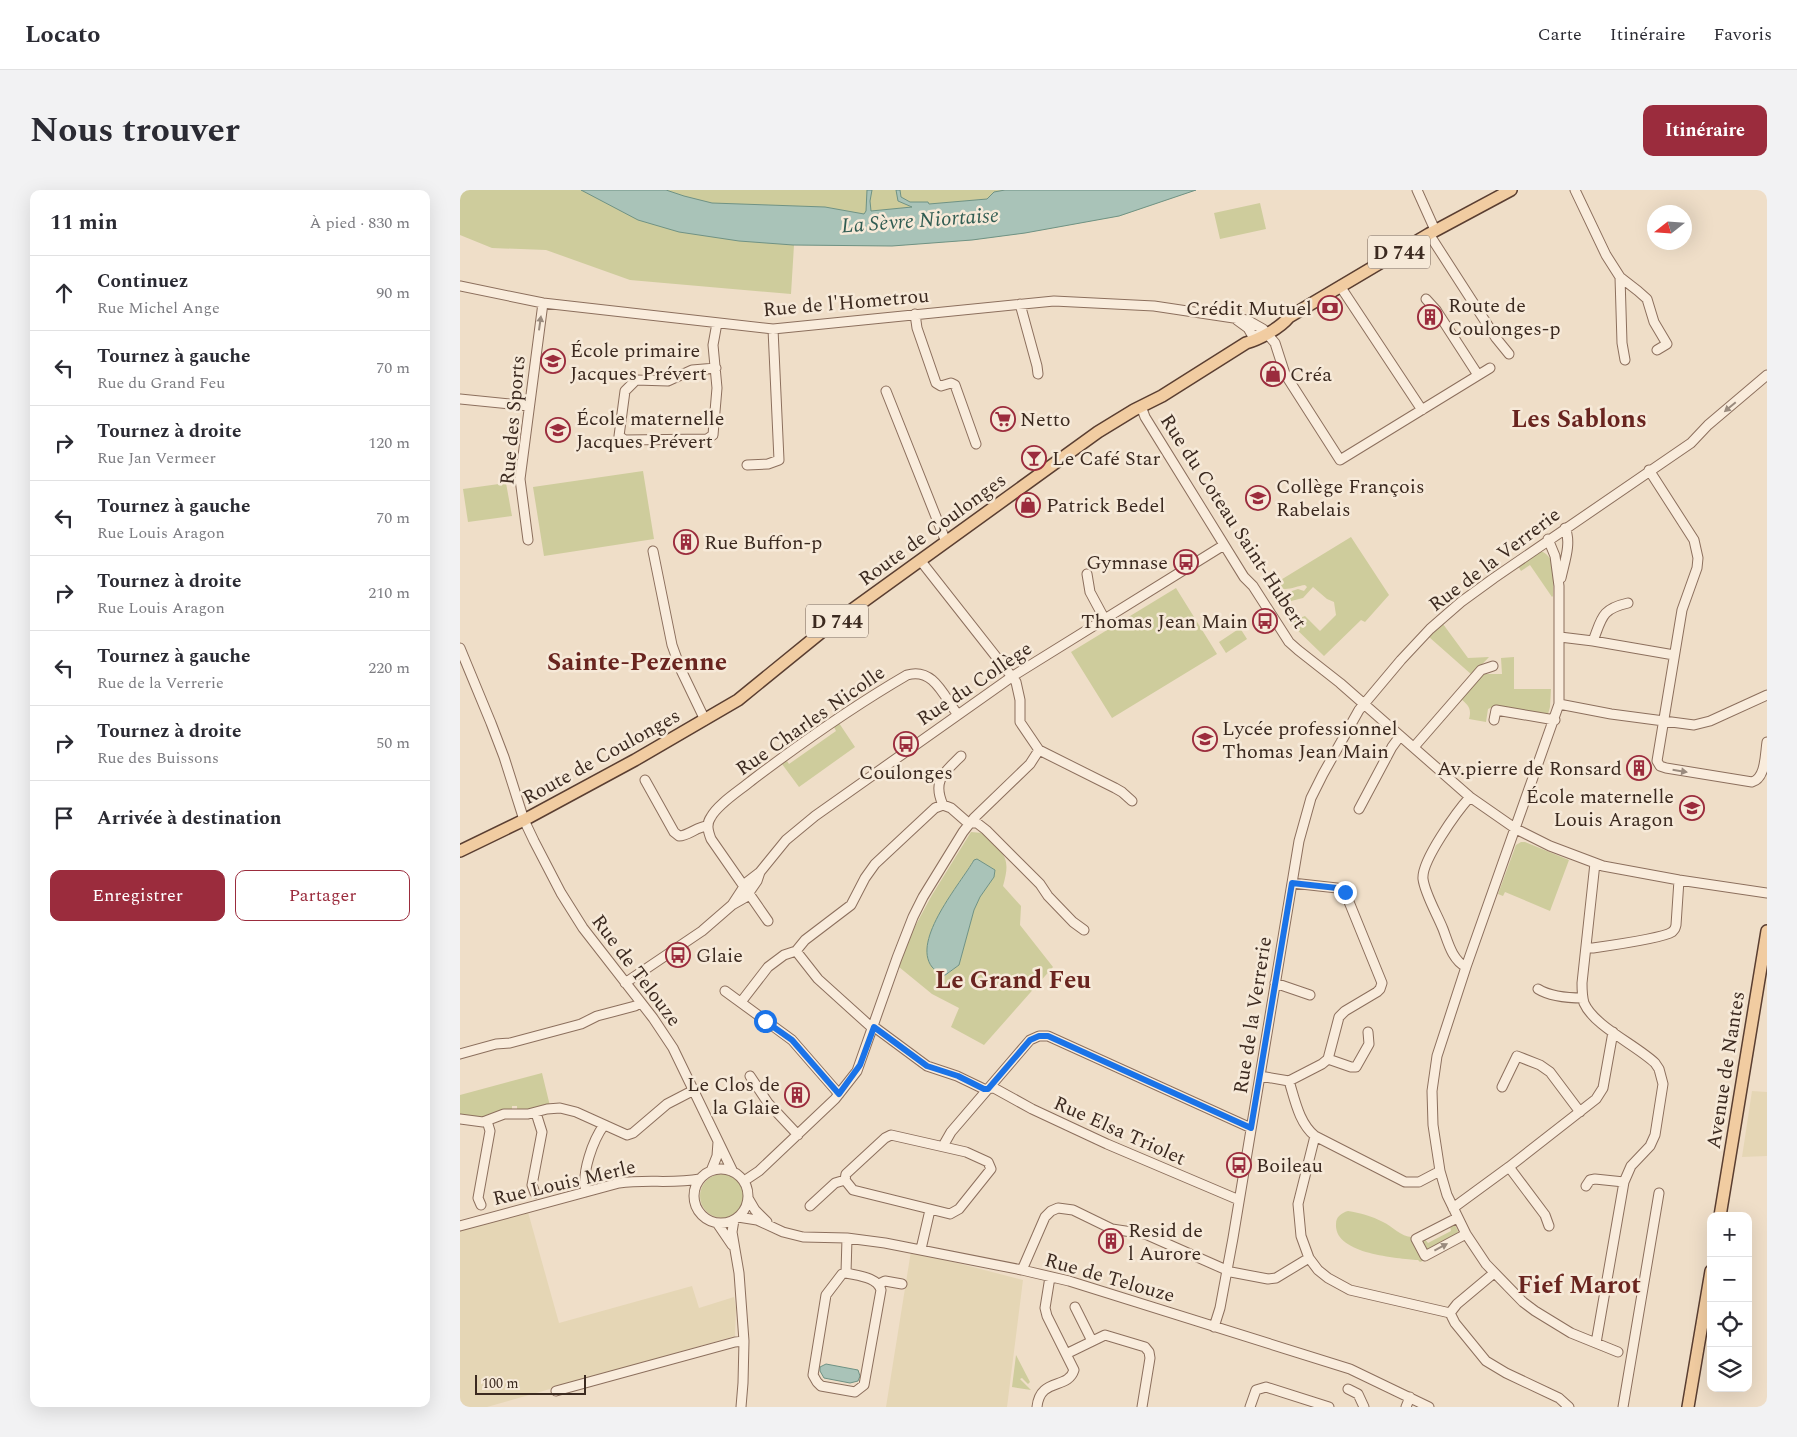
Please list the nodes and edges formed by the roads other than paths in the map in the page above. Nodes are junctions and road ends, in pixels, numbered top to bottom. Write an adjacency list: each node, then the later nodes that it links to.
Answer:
1 (1418, 190): 4 (street)
2 (1511, 190): 4 (main road, Route de Coulonges / D 744)
3 (1575, 190): 5 (street)
4 (1432, 232): 7 (main road, Route de Coulonges / D 744); 16 (street)
5 (1620, 277): 15 (street); 17 (street)
6 (460, 286): 9 (street, Rue de l'Hometrou)
7 (1340, 286): 14 (main road, Route de Coulonges / D 744); 27 (street)
8 (1426, 299): 21 (street)
9 (543, 303): 12 (street, Rue de l'Hometrou); 25 (street, Rue des Sports, one-way to 9)
10 (1020, 304): 11 (street, Rue de l'Hometrou); 14 (street, Rue de l'Hometrou); 20 (street)
11 (916, 314): 13 (street, Rue de l'Hometrou); 28 (street)
12 (717, 322): 13 (street, Rue de l'Hometrou); 18 (street)
13 (773, 328): 29 (street)
14 (1260, 335): 26 (main road, Route de Coulonges / D 744); 27 (street)
15 (1657, 350)
16 (1509, 354)
17 (1625, 360)
18 (716, 368): 18 (street)
19 (1490, 368): 21 (street)
20 (1038, 374)
21 (1478, 375): 27 (street)
22 (1767, 375): 30 (street, Rue de la Verrerie, one-way to 30)
23 (886, 391): 34 (street)
24 (460, 398): 25 (street)
25 (529, 406): 33 (street, Rue des Sports)
26 (1141, 406): 34 (main road, Route de Coulonges / D 744); 35 (street, Rue du Coteau Saint-Hubert)
27 (1422, 410)
28 (976, 444)
29 (747, 465)
30 (1649, 470): 31 (street, Rue de la Verrerie); 45 (street)
31 (1565, 528): 32 (street, Rue de la Verrerie); 39 (street)
32 (1548, 539): 39 (street); 49 (street, Rue de la Verrerie)
33 (528, 540)
34 (946, 542): 37 (main road, Route de Coulonges / D 744)
35 (1224, 545): 41 (street, Rue du Collège); 49 (street, Rue du Coteau Saint-Hubert)
36 (654, 551): 52 (street)
37 (920, 560): 47 (street); 52 (main road, Route de Coulonges / D 744)
38 (1086, 574): 41 (street)
39 (1559, 586): 42 (street)
40 (1628, 603): 43 (street)
41 (1104, 618): 47 (street, Rue du Collège)
42 (1560, 637): 43 (street); 50 (street)
43 (1593, 641): 45 (street)
44 (460, 648): 66 (street, Rue de Telouze)
45 (1674, 655): 55 (street)
46 (1492, 666): 58 (street)
47 (1013, 676): 51 (street, Rue du Collège); 59 (street)
48 (1767, 695): 55 (street)
49 (1363, 704): 56 (street, Rue du Coteau Saint-Hubert); 73 (street, Rue de la Verrerie)
50 (1559, 704): 54 (street); 55 (street)
51 (958, 715): 68 (street, Rue Charles Nicolle); 74 (street, Rue du Collège)
52 (705, 720): 66 (main road, Route de Coulonges / D 744)
53 (1494, 720): 54 (street)
54 (1554, 720): 69 (street)
55 (1663, 722): 57 (street, one-way to 57)
56 (1400, 736): 58 (street, Rue du Coteau Saint-Hubert); 65 (street)
57 (1767, 742)
58 (1414, 746): 62 (street, Rue du Coteau Saint-Hubert)
59 (1039, 750): 63 (street); 67 (street)
60 (960, 756): 64 (street)
61 (645, 780): 68 (street)
62 (1470, 797): 69 (street, Rue du Coteau Saint-Hubert); 81 (street)
63 (1132, 801)
64 (943, 805): 67 (street); 80 (street)
65 (1359, 810)
66 (524, 820): 70 (main road, Route de Coulonges / D 744); 82 (street, Rue de Telouze)
67 (970, 822): 77 (street); 90 (street)
68 (708, 826): 74 (street)
69 (1516, 829): 71 (street, Rue du Coteau Saint-Hubert); 81 (street)
70 (460, 851)
71 (1595, 864): 72 (street, Rue du Coteau Saint-Hubert); 79 (street)
72 (1680, 880): 75 (street, Rue du Coteau Saint-Hubert); 79 (street)
73 (1292, 883): 83 (street, Rue de la Verrerie); 94 (street)
74 (746, 890): 76 (street); 82 (street, Rue du Collège)
75 (1767, 893)
76 (768, 921)
77 (1084, 930)
78 (1767, 931): 132 (main road, Avenue de Nantes)
79 (1586, 948): 87 (street)
80 (796, 951): 88 (street); 90 (street, Rue Elsa Triolet)
81 (1466, 967): 114 (street)
82 (625, 983): 89 (street, Rue de Telouze)
83 (1275, 983): 86 (street); 96 (street, Rue de la Verrerie)
84 (1538, 989): 87 (street)
85 (725, 990): 88 (street)
86 (1310, 995)
87 (1583, 998): 92 (street)
88 (741, 1002): 101 (street)
89 (640, 1003): 93 (street); 100 (street, Rue de Telouze)
90 (874, 1027): 99 (street, Rue Elsa Triolet); 101 (street)
91 (1368, 1032): 94 (street)
92 (1614, 1032): 102 (street); 120 (street)
93 (460, 1054)
94 (1328, 1059): 97 (street)
95 (750, 1076): 108 (street)
96 (1260, 1076): 97 (street); 107 (street, Rue de la Verrerie)
97 (1289, 1082): 109 (street)
98 (1502, 1087): 102 (street)
99 (988, 1089): 107 (street); 111 (street); 127 (street, Rue Elsa Triolet)
100 (694, 1090): 106 (street); 110 (street, Rue de Telouze)
101 (839, 1094): 108 (street)
102 (1580, 1112): 112 (street)
103 (536, 1113): 105 (street); 106 (street); 123 (street)
104 (460, 1118): 105 (street)
105 (488, 1121): 128 (street)
106 (604, 1125): 122 (street)
107 (1251, 1128): 127 (street, Rue de la Verrerie)
108 (798, 1135): 118 (street)
109 (1315, 1136): 114 (street); 143 (street)
110 (718, 1142): 113 (street); 115 (street, Rue de Telouze)
111 (943, 1146): 117 (street); 131 (street)
112 (1509, 1168): 130 (street); 138 (street)
113 (711, 1171): 115 (street); 116 (street)
114 (1440, 1171): 130 (street)
115 (734, 1172): 118 (street)
116 (700, 1179): 119 (street, Rue Louis Merle); 125 (street)
117 (845, 1180): 129 (street); 131 (street)
118 (744, 1181): 126 (street)
119 (677, 1182): 122 (street, Rue Louis Merle); 125 (street)
120 (1624, 1182): 121 (street); 157 (street)
121 (1586, 1186)
122 (586, 1192): 137 (street, Rue Louis Merle)
123 (535, 1193)
124 (1659, 1193): 172 (street)
125 (694, 1197): 135 (street)
126 (748, 1198): 134 (street); 136 (street, Rue de Telouze)
127 (1239, 1200): 145 (street, Rue de la Verrerie)
128 (481, 1205)
129 (810, 1206)
130 (1453, 1208): 133 (street)
131 (930, 1210): 142 (street)
132 (1721, 1212)
133 (1457, 1218): 139 (street); 139 (street, one-way to 139)
134 (736, 1219): 135 (street); 136 (street, Rue de Telouze); 141 (street)
135 (717, 1223): 141 (street)
136 (769, 1224): 140 (street, Rue de Telouze)
137 (460, 1226)
138 (1549, 1226)
139 (1466, 1234): 147 (street)
140 (847, 1238): 142 (street, Rue de Telouze); 146 (street)
141 (735, 1249): 155 (street)
142 (921, 1249): 144 (street, Rue de Telouze)
143 (1309, 1258): 145 (street); 153 (street)
144 (1022, 1270): 145 (street); 148 (street, Rue de Telouze)
145 (1227, 1271): 154 (street, Rue de la Verrerie)
146 (846, 1273): 150 (street); 150 (street)
147 (1494, 1273): 153 (street); 157 (street)
148 (1050, 1277): 154 (street, Rue de Telouze); 159 (street)
149 (902, 1284): 150 (street)
150 (880, 1287)
151 (1707, 1295): 173 (main road)
152 (1075, 1308): 156 (street)
153 (1450, 1313): 171 (street)
154 (1214, 1327): 162 (street, Rue de Telouze)
155 (744, 1341): 161 (street); 163 (street)
156 (1092, 1341): 159 (street); 165 (street)
157 (1596, 1343): 158 (street)
158 (1618, 1352)
159 (1066, 1354): 164 (street)
160 (1348, 1389): 168 (street)
161 (556, 1391)
162 (1410, 1398): 169 (street); 170 (street, Rue de Telouze)
163 (741, 1407)
164 (1037, 1407)
165 (1142, 1407)
166 (1250, 1407): 167 (street)
167 (1330, 1407)
168 (1364, 1407)
169 (1406, 1407)
170 (1429, 1407)
171 (1569, 1407)
172 (1623, 1407)
173 (1688, 1407)

